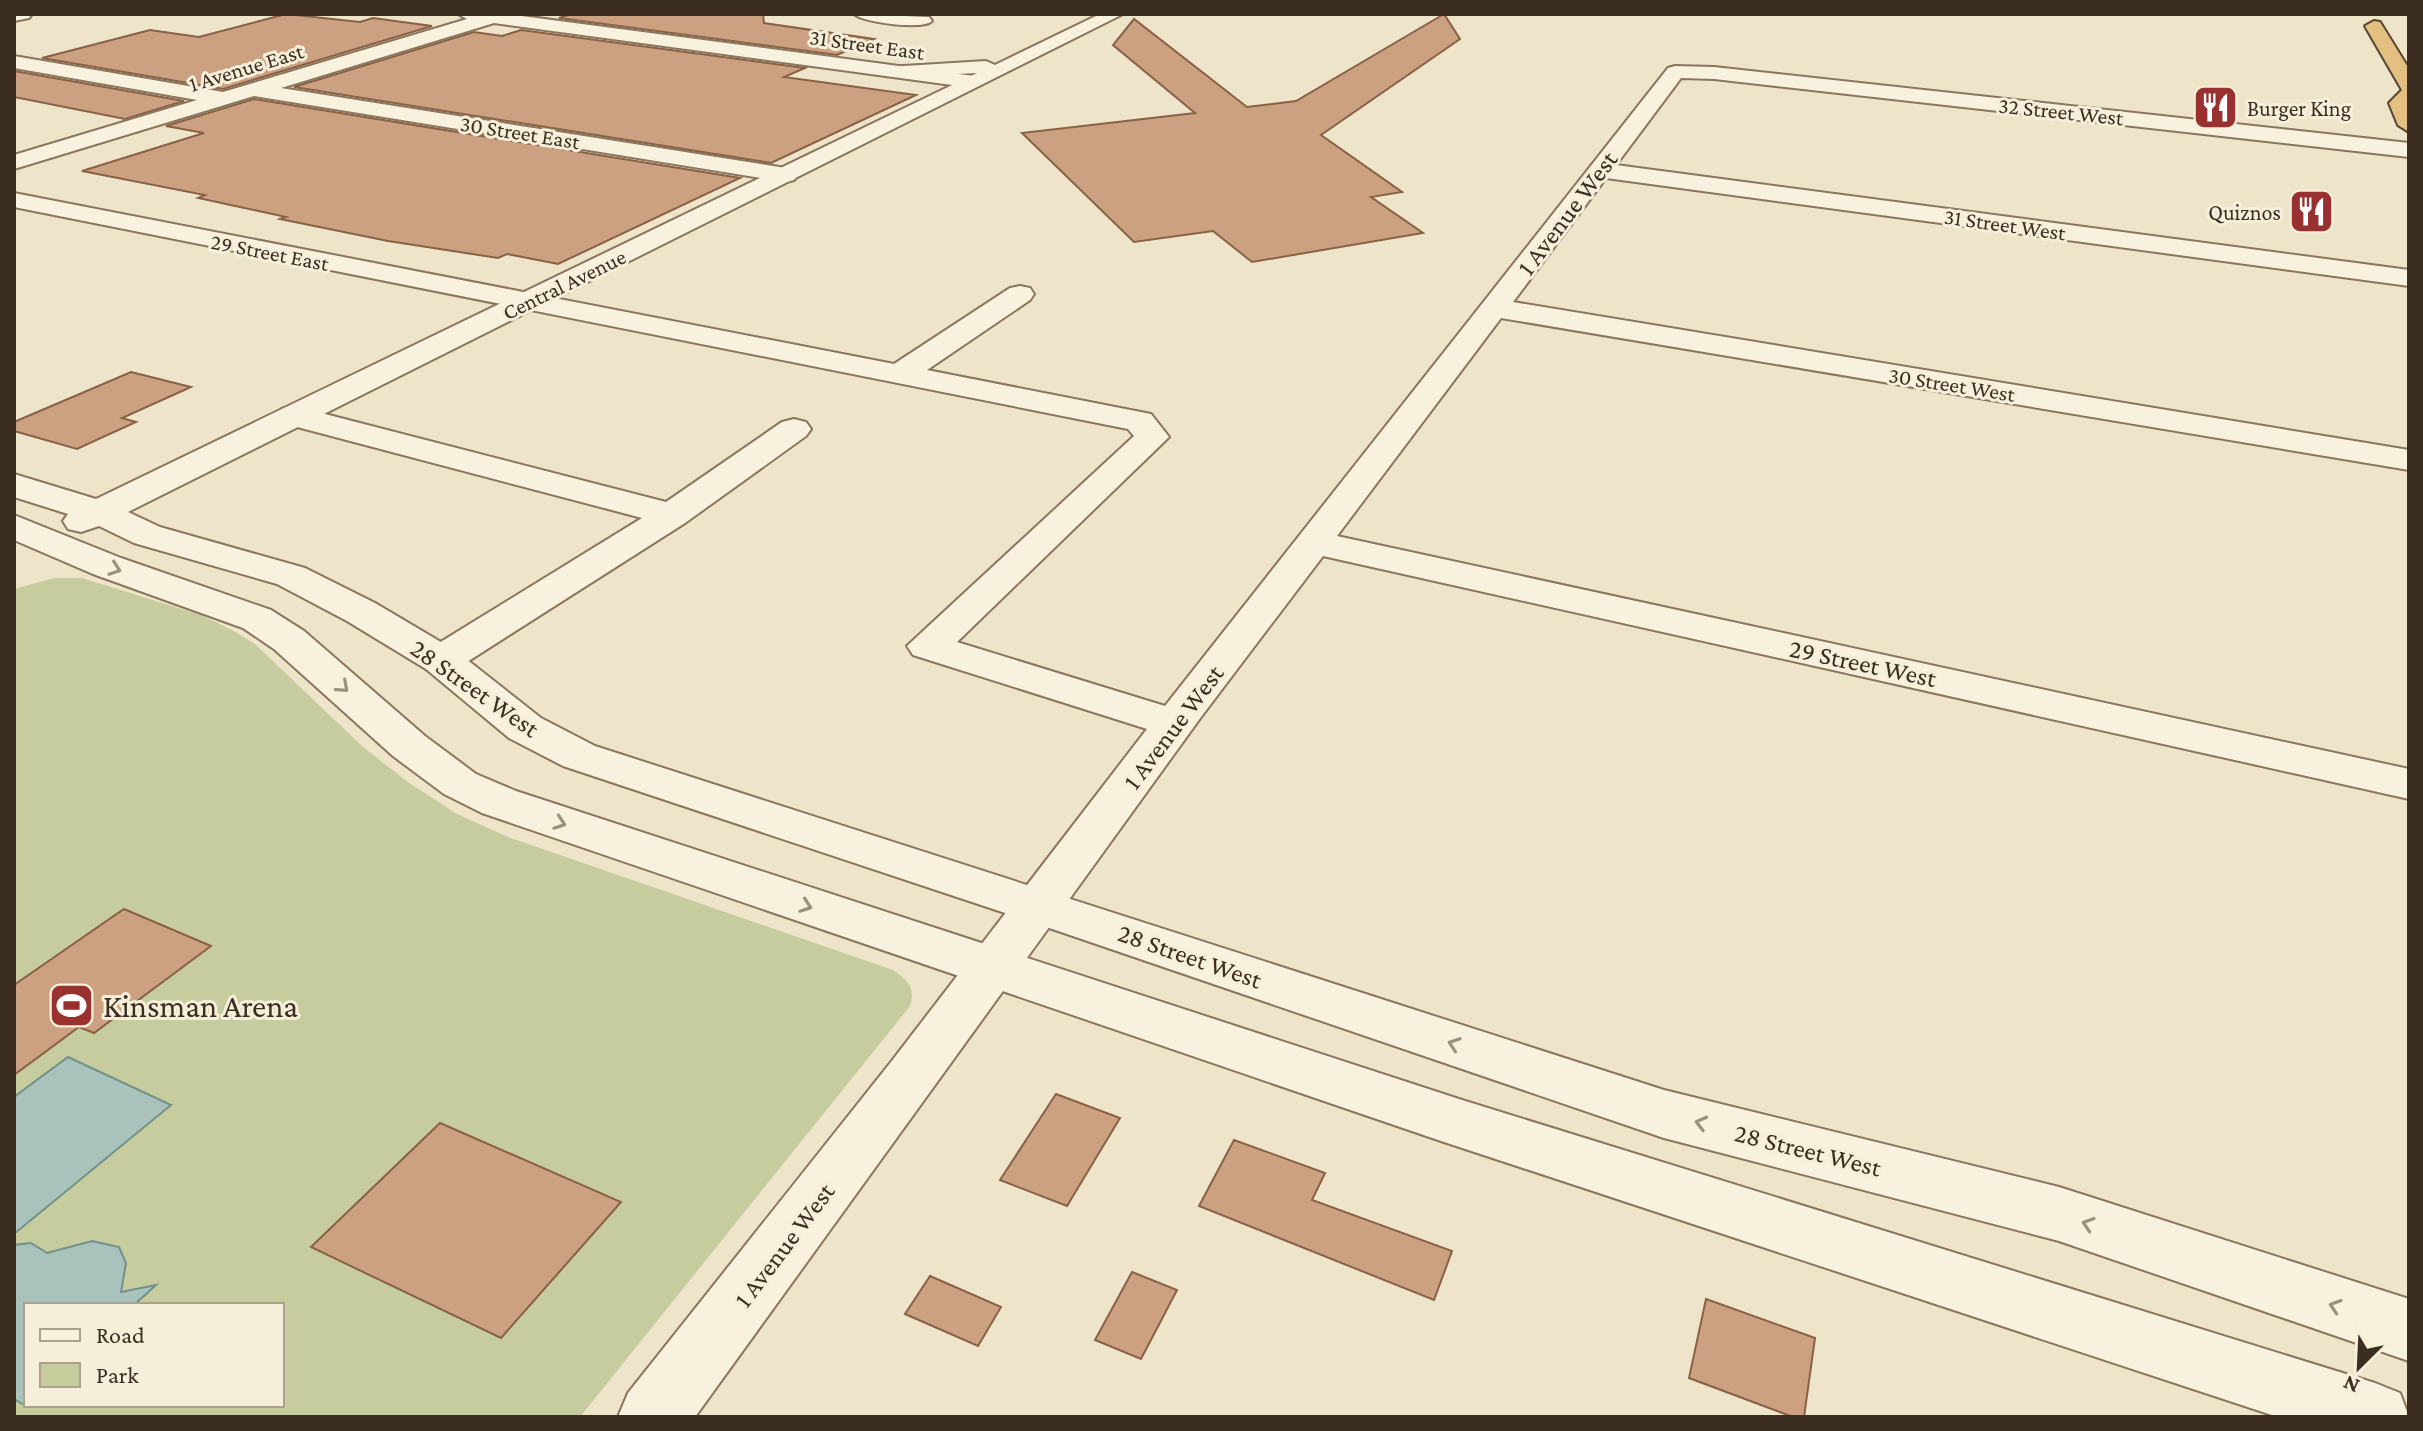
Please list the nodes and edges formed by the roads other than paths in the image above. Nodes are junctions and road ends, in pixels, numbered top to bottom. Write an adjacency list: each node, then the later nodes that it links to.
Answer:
1 (23, 14): 5 (street)
2 (467, 14): 6 (street, 31 Street East)
3 (863, 14): 7 (street)
4 (1114, 14): 10 (street, Central Avenue)
5 (14, 16)
6 (498, 16): 11 (street, 31 Street East); 15 (street, 1 Avenue East)
7 (923, 21)
8 (2373, 21): 14 (highway)
9 (14, 62): 17 (street)
10 (1012, 64): 11 (street); 13 (street, Central Avenue)
11 (894, 71): 13 (street, 31 Street East)
12 (1714, 73): 19 (street, 32 Street West); 21 (street, 1 Avenue West)
13 (974, 82): 22 (street, Central Avenue)
14 (2409, 86)
15 (254, 90): 17 (street, 1 Avenue East); 22 (street, 30 Street East)
16 (2409, 95): 18 (highway)
17 (225, 99): 20 (street, 1 Avenue East)
18 (2409, 125)
19 (2409, 150)
20 (14, 162)
21 (1600, 170): 24 (street, 31 Street West); 27 (street, 1 Avenue West)
22 (786, 175): 26 (street, Central Avenue)
23 (14, 200): 26 (street, 29 Street East)
24 (2409, 278)
25 (1020, 294): 28 (street)
26 (525, 303): 28 (street, 29 Street East); 29 (street, Central Avenue)
27 (1495, 308): 31 (street, 30 Street West); 36 (street, 1 Avenue West)
28 (898, 375): 38 (street, 29 Street East)
29 (294, 416): 33 (street, Central Avenue); 34 (street)
30 (794, 429): 34 (street)
31 (2409, 460)
32 (14, 485): 33 (street, 28 Street West)
33 (99, 512): 35 (street, Central Avenue); 37 (street, 28 Street West)
34 (672, 515): 37 (street)
35 (24, 539): 41 (street, one-way to 41)
36 (1316, 543): 38 (street, 1 Avenue West); 39 (street, 29 Street West)
37 (441, 660): 40 (street, 28 Street West)
38 (1175, 724): 40 (street, 1 Avenue West)
39 (2409, 784)
40 (1038, 905): 41 (street, 1 Avenue West); 42 (street, 28 Street West, one-way to 40)
41 (992, 969): 43 (street, 1 Avenue West); 44 (street)
42 (2409, 1330)
43 (653, 1417)
44 (2375, 1417)

